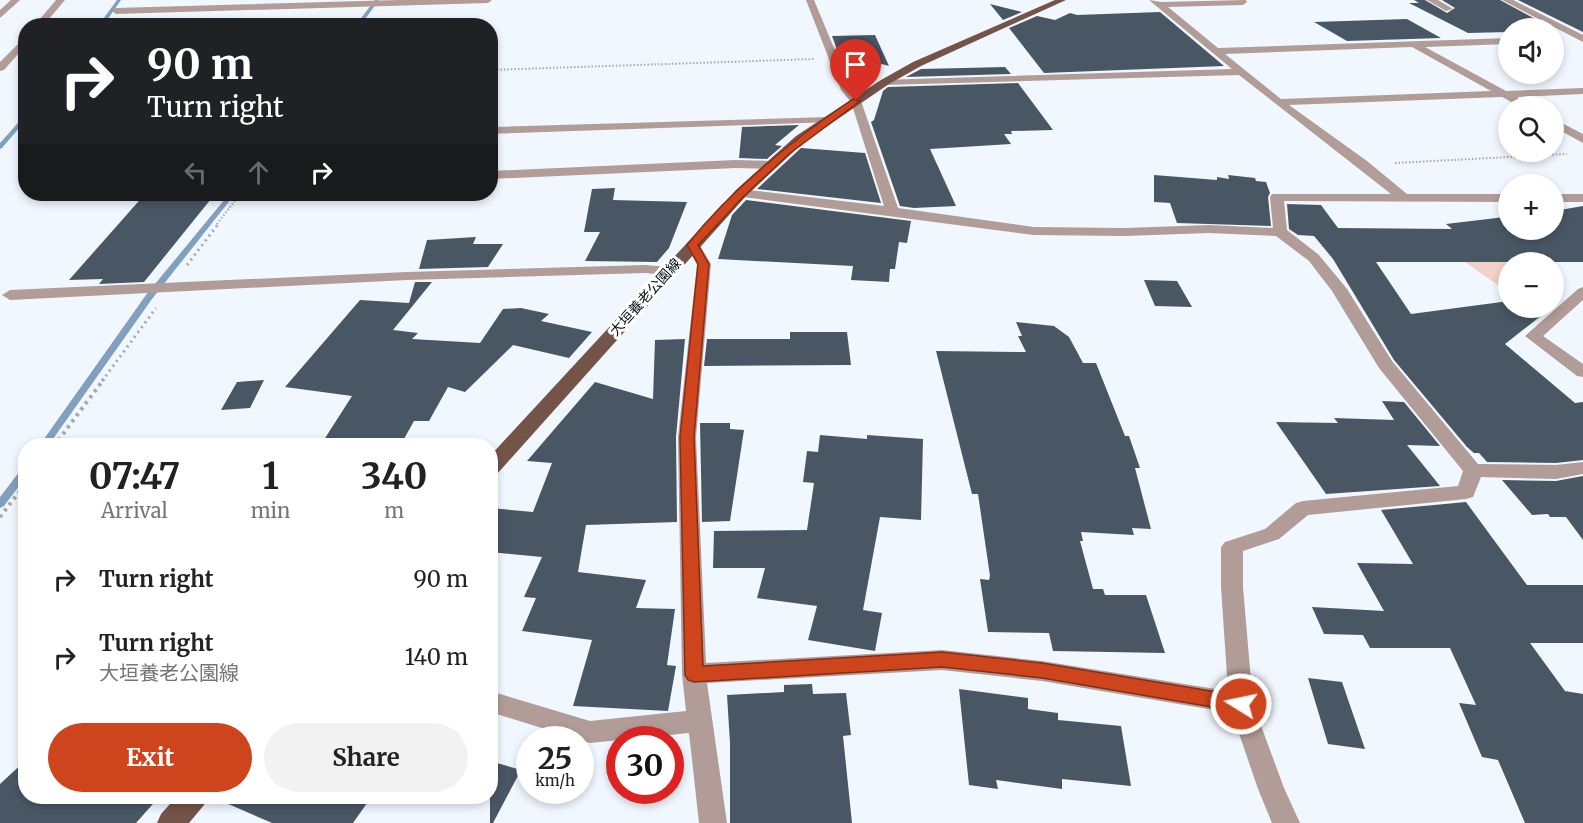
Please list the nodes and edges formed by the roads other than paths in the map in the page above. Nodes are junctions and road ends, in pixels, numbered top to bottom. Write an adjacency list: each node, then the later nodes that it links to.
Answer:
1 (16, 0): 13 (street)
2 (61, 0): 14 (street)
3 (488, 0): 8 (street)
4 (810, 0): 27 (street)
5 (1062, 0): 23 (main road, 大垣養老公園線)
6 (1431, 0): 11 (street)
7 (1506, 0): 16 (street)
8 (380, 2): 12 (street)
9 (1243, 2): 10 (street)
10 (1156, 3): 20 (street)
11 (1449, 9)
12 (116, 11)
13 (0, 15)
14 (45, 18)
15 (1564, 39): 16 (street)
16 (1583, 39)
17 (1498, 41): 18 (street)
18 (1415, 45): 20 (street); 25 (street)
19 (18, 48): 21 (street)
20 (1216, 51): 22 (street)
21 (0, 68)
22 (1241, 72): 23 (street); 28 (street)
23 (885, 82): 27 (main road, 大垣養老公園線)
24 (1583, 91): 25 (street)
25 (1505, 94): 26 (street); 28 (street)
26 (1508, 96)
27 (856, 101): 29 (main road, 大垣養老公園線); 40 (street)
28 (1278, 102): 36 (street)
29 (828, 120): 31 (street); 33 (main road, 大垣養老公園線)
30 (1564, 128): 32 (street)
31 (498, 131)
32 (1583, 139)
33 (771, 165): 34 (street); 35 (main road, 大垣養老公園線)
34 (498, 174)
35 (741, 194): 40 (street); 42 (main road, 大垣養老公園線)
36 (1404, 198): 37 (street); 41 (street)
37 (1498, 198)
38 (1564, 198): 39 (street)
39 (1583, 198)
40 (892, 211): 41 (street)
41 (1280, 232): 49 (street)
42 (693, 245): 43 (main road, 大垣養老公園線); 50 (street)
43 (668, 271): 45 (street); 47 (main road, 大垣養老公園線)
44 (1583, 292): 46 (street)
45 (10, 295)
46 (1583, 372)
47 (498, 460)
48 (1583, 468): 49 (street)
49 (1473, 470): 52 (street)
50 (694, 675): 52 (street); 53 (street)
51 (498, 703): 53 (street)
52 (1241, 704): 57 (street)
53 (698, 721): 56 (street)
54 (188, 804): 55 (main road)
55 (171, 823)
56 (712, 823)
57 (1286, 823)

